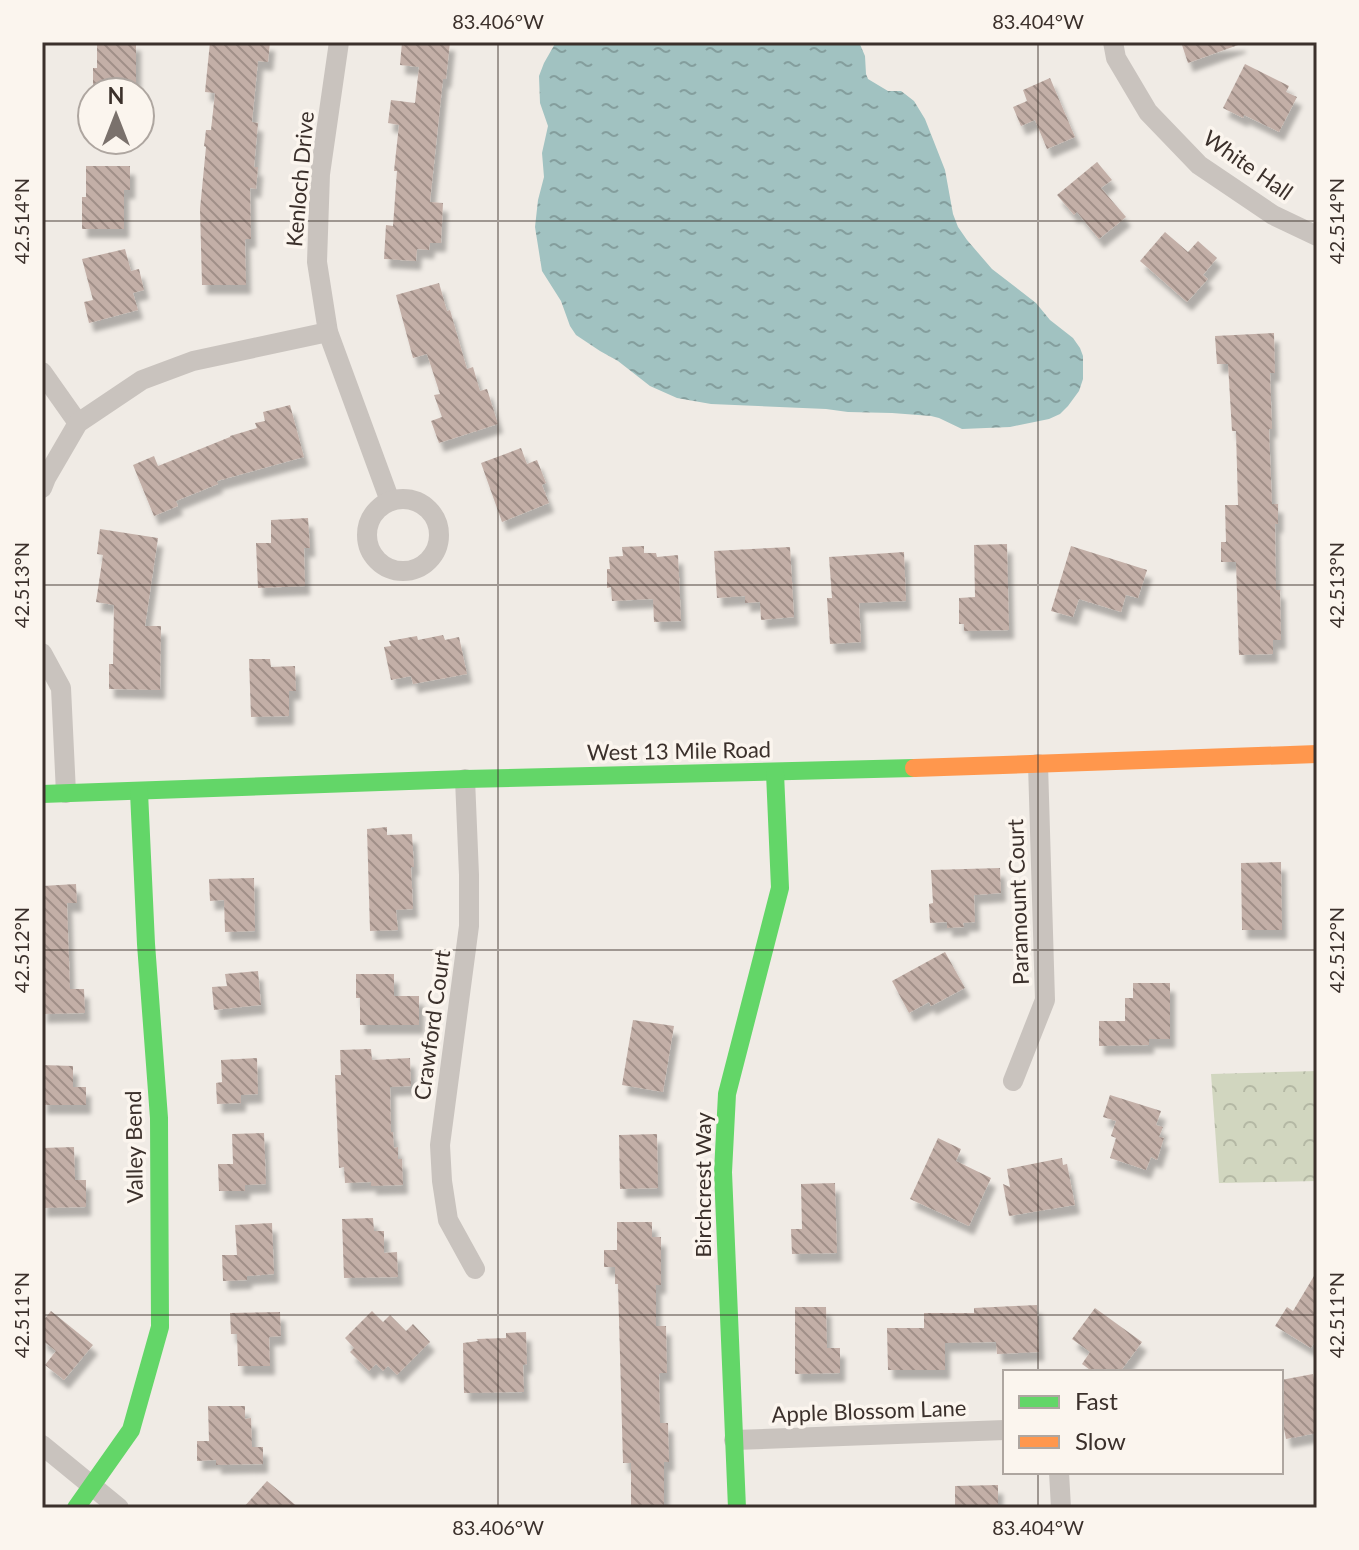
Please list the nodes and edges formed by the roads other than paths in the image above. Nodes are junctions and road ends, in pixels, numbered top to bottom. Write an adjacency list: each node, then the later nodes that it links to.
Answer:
1 (339, 42): 4 (street, Kenloch Drive)
2 (1113, 42): 3 (street, White Hall)
3 (1317, 236)
4 (328, 332): 6 (street); 8 (street, Kenloch Drive)
5 (42, 372): 6 (street)
6 (78, 423): 7 (street)
7 (42, 488)
8 (390, 501)
9 (42, 653): 15 (street)
10 (1317, 754): 11 (street, West 13 Mile Road)
11 (1038, 764): 12 (street, West 13 Mile Road); 17 (street, Paramount Court)
12 (775, 773): 13 (street, West 13 Mile Road); 20 (street, Birchcrest Way)
13 (465, 779): 14 (street, West 13 Mile Road); 18 (street, Crawford Court)
14 (139, 792): 15 (street, West 13 Mile Road); 23 (street, Valley Bend)
15 (66, 793): 16 (street, West 13 Mile Road)
16 (42, 794)
17 (1013, 1081)
18 (475, 1269)
19 (1003, 1430): 20 (street, Apple Blossom Lane)
20 (734, 1440): 26 (street, Birchcrest Way)
21 (42, 1445): 23 (street)
22 (1059, 1474): 27 (street)
23 (92, 1486): 24 (street, Valley Bend); 25 (street)
24 (76, 1508)
25 (119, 1508)
26 (737, 1508)
27 (1061, 1508)

